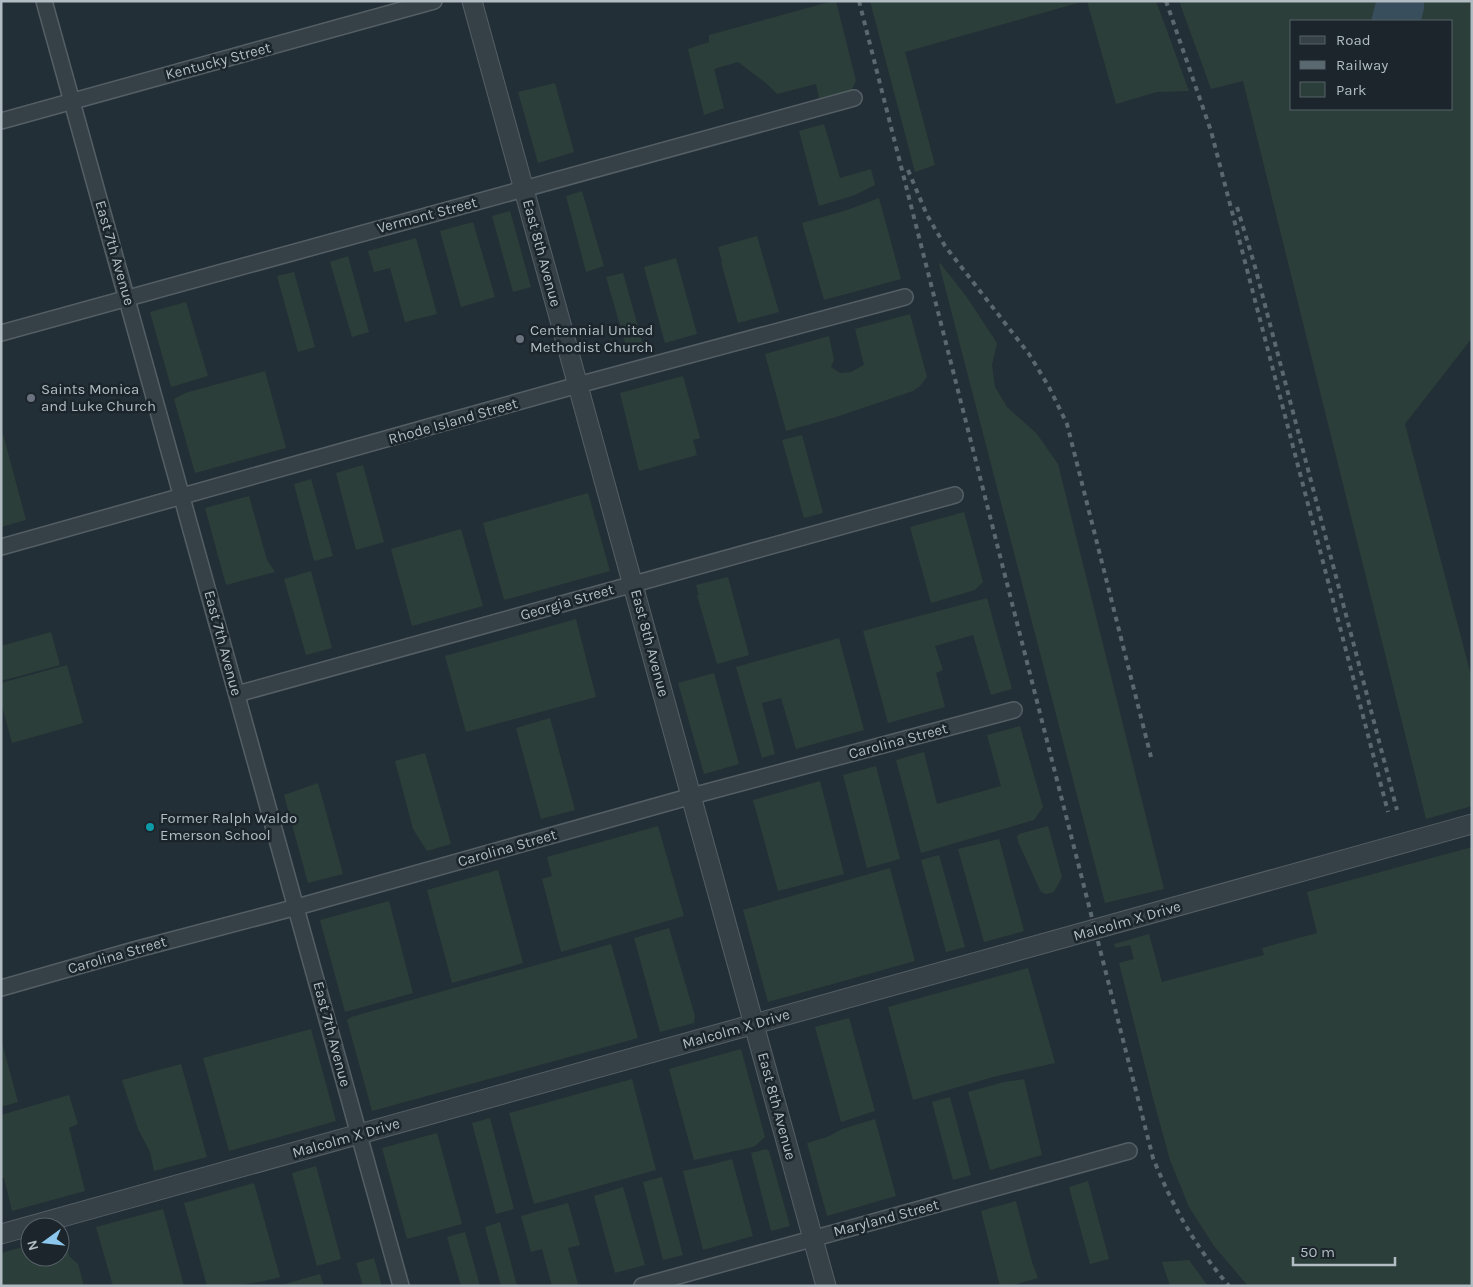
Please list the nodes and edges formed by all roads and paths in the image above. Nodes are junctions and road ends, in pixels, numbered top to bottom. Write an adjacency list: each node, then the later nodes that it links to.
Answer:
1 (44, 1): 5 (street, East 7th Avenue)
2 (434, 1): 5 (street, Kentucky Street)
3 (472, 1): 7 (street, East 8th Avenue)
4 (854, 98): 7 (street, Vermont Street)
5 (73, 101): 6 (street, Kentucky Street); 9 (street, East 7th Avenue)
6 (1, 121)
7 (524, 188): 9 (street, Vermont Street); 11 (street, East 8th Avenue)
8 (905, 297): 11 (street, Rhode Island Street)
9 (127, 298): 10 (street, Vermont Street); 13 (street, East 7th Avenue)
10 (1, 333)
11 (578, 385): 13 (street, Rhode Island Street); 15 (street, East 8th Avenue)
12 (956, 495): 15 (street, Georgia Street)
13 (183, 497): 14 (street, Rhode Island Street); 16 (street, East 7th Avenue)
14 (1, 547)
15 (633, 583): 16 (street, Georgia Street); 18 (street, East 8th Avenue)
16 (237, 694): 20 (street, East 7th Avenue)
17 (1014, 710): 18 (street, Carolina Street)
18 (692, 796): 20 (street, Carolina Street); 22 (street, East 8th Avenue)
19 (1472, 824): 22 (street, Malcolm X Drive)
20 (297, 907): 21 (street, Carolina Street); 23 (street, East 7th Avenue)
21 (1, 988)
22 (755, 1024): 23 (street, Malcolm X Drive); 26 (street, East 8th Avenue)
23 (359, 1135): 25 (street, Malcolm X Drive); 27 (street, East 7th Avenue)
24 (1129, 1151): 26 (street, Maryland Street)
25 (1, 1234)
26 (813, 1238): 28 (street, Maryland Street); 29 (street, East 8th Avenue)
27 (401, 1286)
28 (642, 1286)
29 (826, 1286)

